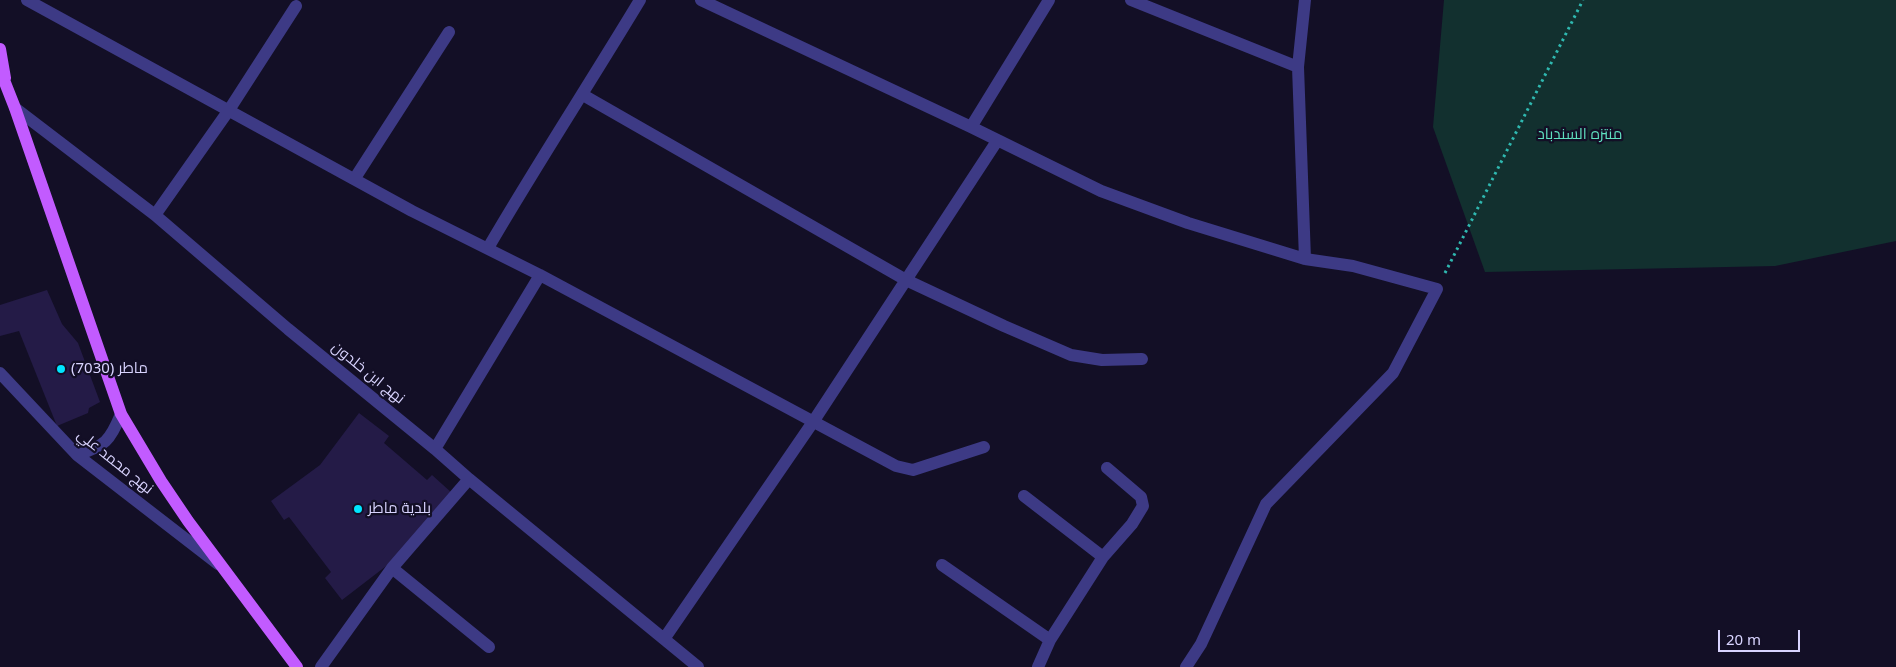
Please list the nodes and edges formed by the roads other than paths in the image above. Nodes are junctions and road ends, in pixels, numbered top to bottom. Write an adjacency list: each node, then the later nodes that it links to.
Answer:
1 (27, 0): 14 (street)
2 (640, 0): 12 (street)
3 (701, 0): 15 (street)
4 (1049, 0): 15 (street)
5 (1131, 0): 10 (street)
6 (1305, 0): 10 (street)
7 (296, 6): 14 (street)
8 (449, 32): 17 (street)
9 (0, 49): 11 (main road)
10 (1298, 67): 20 (street)
11 (3, 75): 13 (main road)
12 (583, 95): 19 (street); 22 (street)
13 (15, 108): 18 (street, نهج ابن خلدون); 25 (main road)
14 (228, 110): 17 (street); 18 (street)
15 (971, 127): 16 (street)
16 (996, 141): 20 (street); 22 (street)
17 (355, 178): 19 (street)
18 (155, 215): 28 (street, نهج ابن خلدون)
19 (488, 248): 21 (street)
20 (1305, 259): 44 (street)
21 (540, 275): 26 (street); 28 (street)
22 (906, 280): 23 (street); 26 (street)
23 (1142, 359)
24 (0, 373): 29 (street, نهج محمد علي)
25 (121, 414): 29 (street); 35 (main road)
26 (813, 422): 27 (street); 37 (street)
27 (984, 448)
28 (435, 449): 31 (street, نهج ابن خلدون)
29 (77, 456): 35 (street, نهج محمد علي)
30 (1107, 468): 33 (street)
31 (469, 479): 36 (street); 37 (street, نهج ابن خلدون)
32 (1024, 496): 33 (street)
33 (1103, 558): 38 (street)
34 (942, 564): 38 (street)
35 (219, 565): 40 (main road)
36 (392, 568): 39 (street); 41 (street)
37 (664, 638): 42 (street, نهج ابن خلدون)
38 (1050, 640): 43 (street)
39 (489, 647)
40 (297, 667)
41 (320, 667)
42 (698, 667)
43 (1038, 667)
44 (1186, 667)

